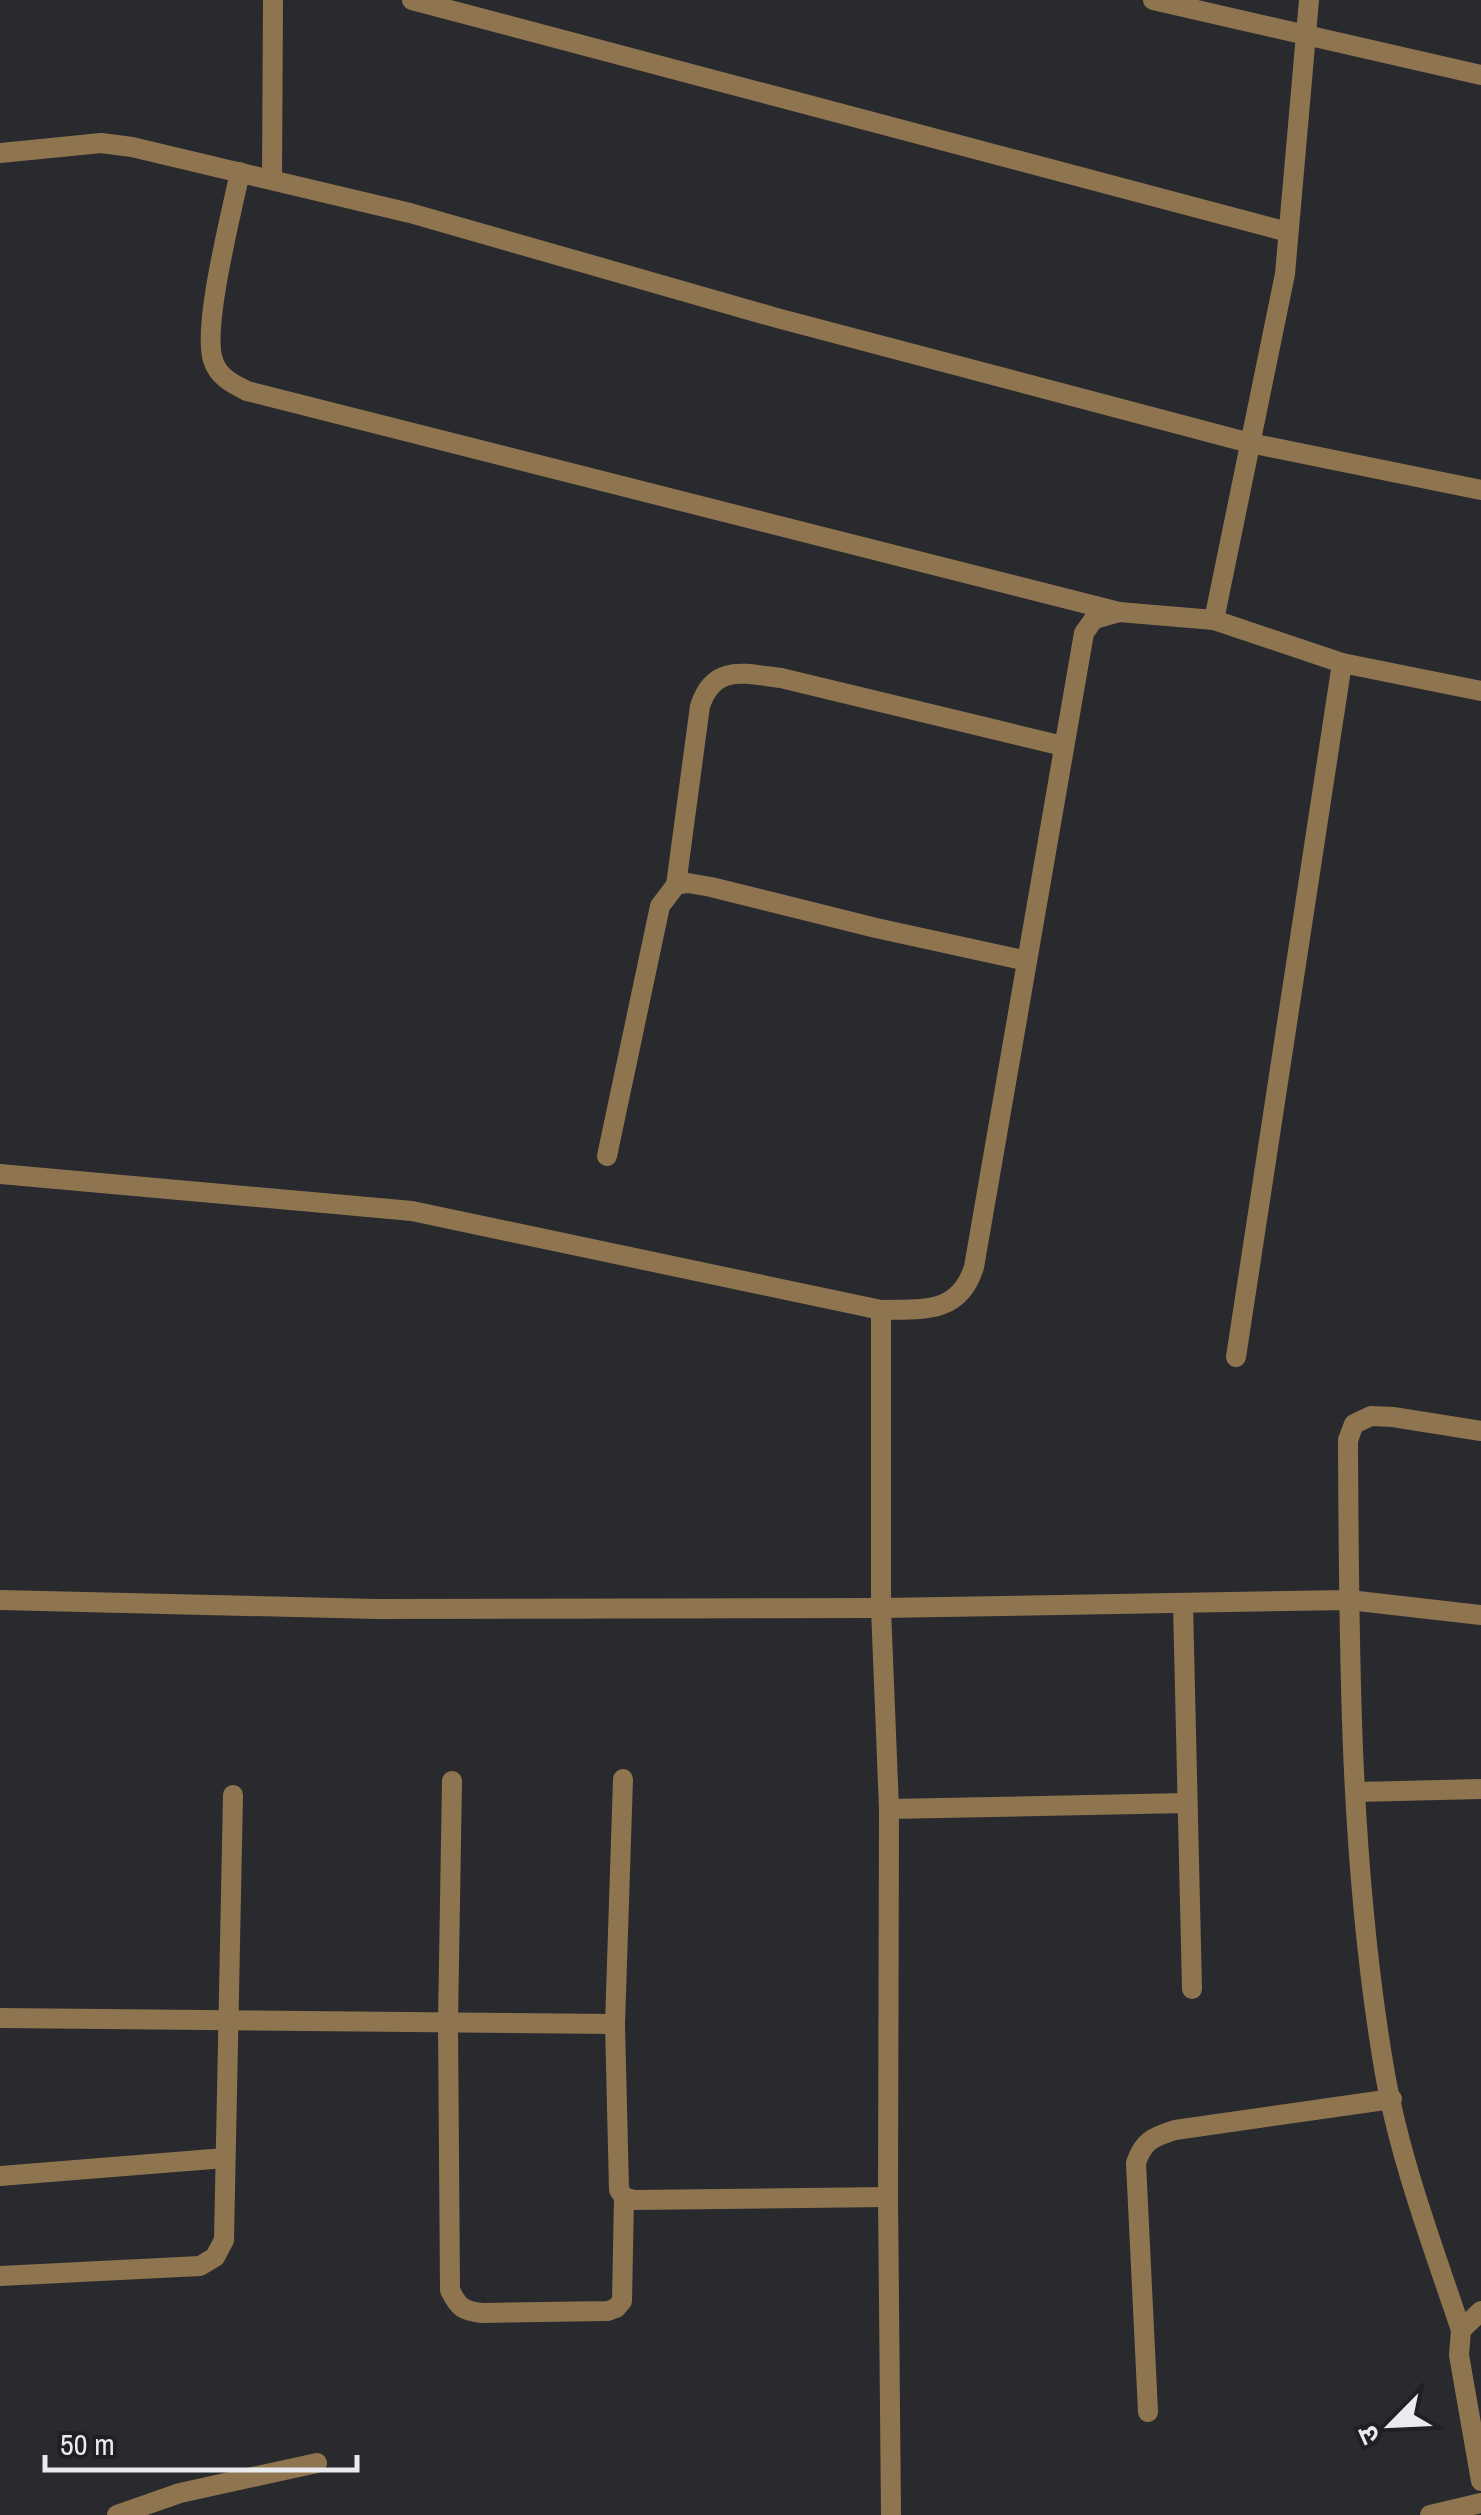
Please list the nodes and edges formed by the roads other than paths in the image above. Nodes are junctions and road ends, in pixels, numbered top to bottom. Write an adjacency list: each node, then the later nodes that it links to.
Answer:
1 (273, 0): 9 (street)
2 (412, 0): 10 (street)
3 (1153, 0): 5 (street)
4 (1309, 0): 5 (street)
5 (1305, 36): 6 (street); 10 (street)
6 (1481, 75)
7 (0, 153): 8 (street)
8 (240, 172): 9 (street); 13 (street)
9 (272, 180): 11 (street)
10 (1288, 232): 11 (street)
11 (1250, 443): 12 (street); 14 (street)
12 (1481, 490)
13 (1119, 612): 14 (street); 17 (street)
14 (1214, 620): 15 (street)
15 (1342, 664): 16 (street); 23 (street)
16 (1481, 691)
17 (1063, 746): 18 (street); 19 (street)
18 (676, 885): 19 (street); 20 (street)
19 (1027, 961): 22 (street)
20 (606, 1156)
21 (0, 1174): 22 (street)
22 (881, 1310): 28 (street)
23 (1236, 1357)
24 (1481, 1431): 26 (street)
25 (0, 1600): 28 (street)
26 (1348, 1600): 27 (street); 29 (street); 33 (street)
27 (1182, 1604): 28 (street); 35 (street)
28 (882, 1608): 36 (street)
29 (1481, 1614)
30 (622, 1779): 41 (street)
31 (452, 1781): 40 (street)
32 (1481, 1789): 33 (street)
33 (1356, 1792): 42 (street)
34 (233, 1794): 39 (street)
35 (1187, 1803): 36 (street); 37 (street)
36 (889, 1809): 46 (street)
37 (1192, 1988)
38 (0, 2018): 39 (street)
39 (226, 2020): 40 (street); 43 (street)
40 (448, 2022): 41 (street); 45 (street)
41 (615, 2024): 45 (street)
42 (1392, 2099): 49 (street); 50 (street)
43 (226, 2158): 44 (street); 47 (street)
44 (0, 2176)
45 (624, 2197): 46 (street)
46 (888, 2197): 55 (street)
47 (0, 2276)
48 (1481, 2311): 49 (street)
49 (1460, 2330): 52 (street)
50 (1148, 2412)
51 (316, 2463): 54 (street)
52 (1481, 2481)
53 (1481, 2502): 56 (street)
54 (117, 2515)
55 (891, 2515)
56 (1430, 2515)

